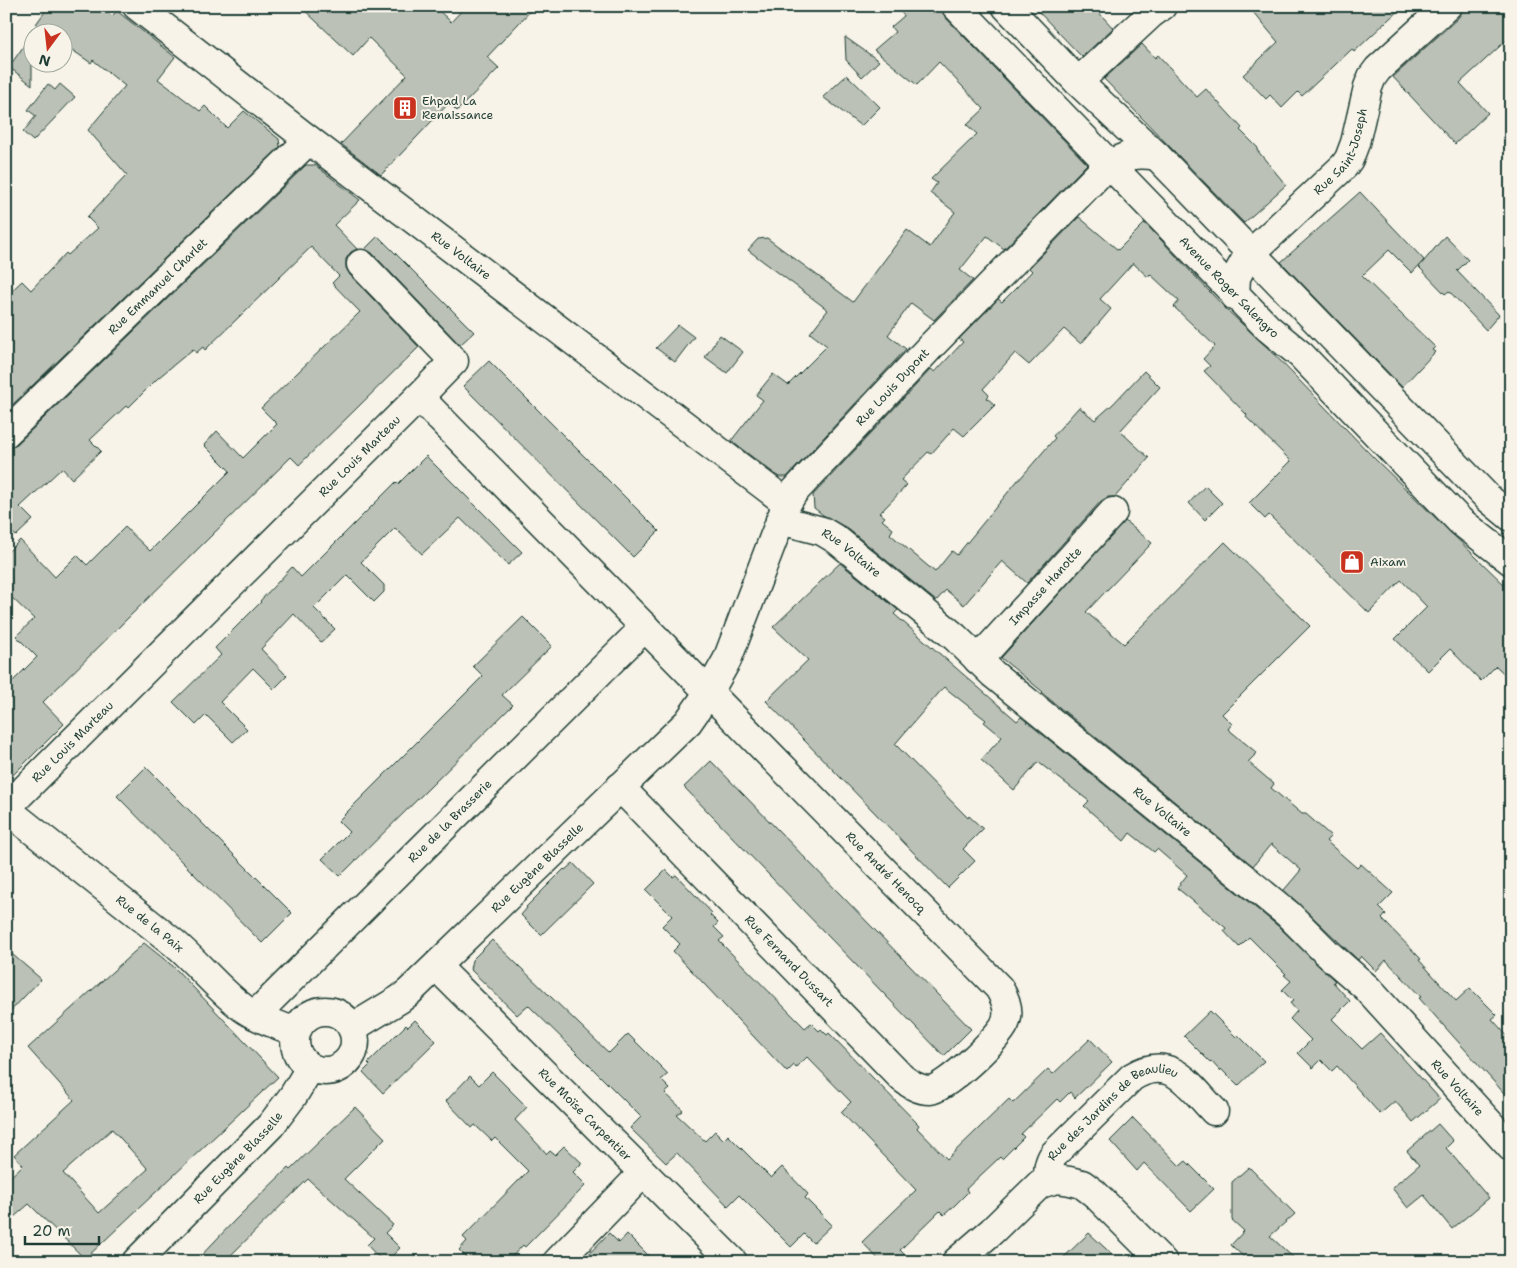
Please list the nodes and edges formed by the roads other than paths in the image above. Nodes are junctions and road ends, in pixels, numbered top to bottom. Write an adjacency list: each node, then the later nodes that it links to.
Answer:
1 (137, 6): 7 (street, Rue Voltaire)
2 (956, 6): 9 (street, Avenue Roger Salengro)
3 (1006, 6): 6 (street)
4 (1162, 6): 6 (street)
5 (1447, 6): 10 (street, Rue Saint-Joseph)
6 (1078, 82): 8 (street)
7 (309, 140): 14 (street, Rue Emmanuel Charlet); 15 (street, Rue Voltaire)
8 (1157, 156): 9 (street, Rue Louis Dupont); 10 (street)
9 (1110, 164): 12 (street, Avenue Roger Salengro); 15 (street, Rue Louis Dupont)
10 (1251, 253): 12 (street, Rue Saint-Joseph); 17 (street)
11 (361, 264): 13 (street, Rue Louis Marteau)
12 (1236, 296): 18 (street, Avenue Roger Salengro)
13 (419, 396): 19 (street); 23 (street, Rue Louis Marteau)
14 (6, 433)
15 (783, 511): 20 (street, Rue Voltaire); 21 (street, Rue Louis Dupont)
16 (1113, 512): 20 (street, Impasse Hanotte)
17 (1511, 517)
18 (1511, 561)
19 (645, 627): 21 (street); 25 (street, Rue de la Brasserie)
20 (978, 660): 31 (street, Rue Voltaire)
21 (709, 692): 22 (street, Rue Eugène Blasselle); 28 (street, Rue André Henocq)
22 (620, 787): 24 (street, Rue Eugène Blasselle); 28 (street, Rue Fernand Dussart)
23 (6, 809): 25 (street, Rue de la Paix)
24 (437, 967): 26 (street, Rue Eugène Blasselle); 32 (street, Rue Moïse Carpentier)
25 (255, 1015): 27 (street, Rue de la Paix)
26 (352, 1028): 27 (street); 29 (street)
27 (296, 1032): 29 (street)
28 (970, 1062)
29 (310, 1068): 34 (street, Rue Eugène Blasselle)
30 (1214, 1111): 33 (street, Rue des Jardins de Beaulieu)
31 (1511, 1147)
32 (643, 1173): 35 (street); 36 (street, Rue Moïse Carpentier)
33 (1048, 1181): 37 (street, Rue des Jardins de Beaulieu); 38 (street, Rue des Jardins de Beaulieu)
34 (136, 1262)
35 (557, 1262)
36 (732, 1262)
37 (956, 1262)
38 (1163, 1262)

